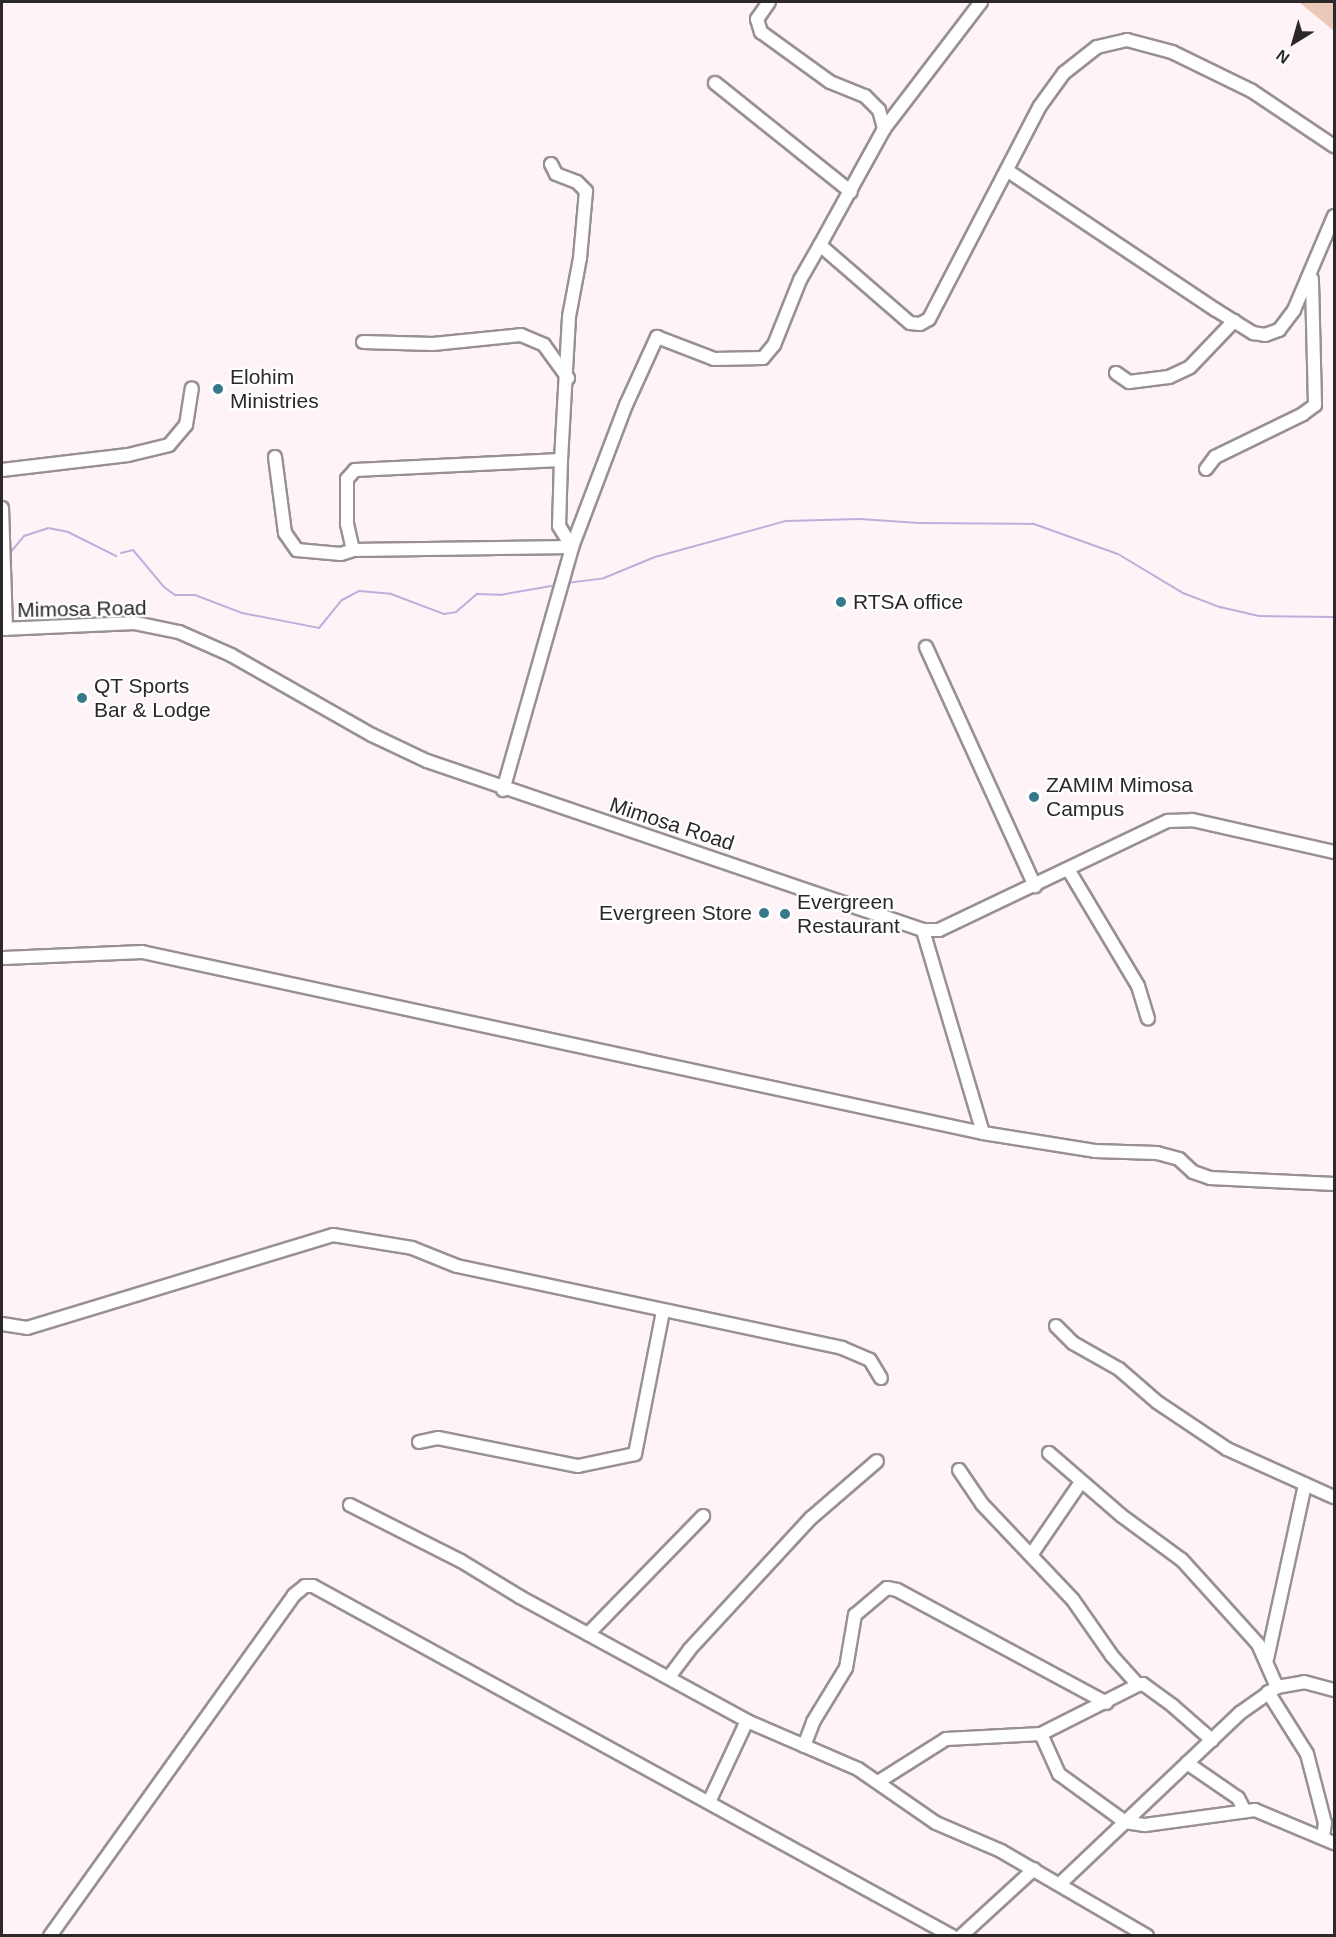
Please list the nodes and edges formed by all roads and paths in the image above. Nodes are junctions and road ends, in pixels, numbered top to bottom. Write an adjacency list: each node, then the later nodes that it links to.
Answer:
1 (769, 2): 4 (street)
2 (981, 2): 4 (street)
3 (715, 83): 8 (street)
4 (884, 129): 8 (street)
5 (1335, 146): 7 (street)
6 (551, 164): 15 (street)
7 (1008, 171): 10 (street); 12 (street)
8 (851, 192): 10 (street)
9 (1335, 216): 11 (street)
10 (820, 245): 22 (street)
11 (1312, 272): 12 (street); 20 (street)
12 (1234, 321): 14 (street)
13 (363, 342): 15 (street)
14 (1116, 373)
15 (568, 378): 18 (street)
16 (192, 388): 19 (street)
17 (275, 457): 23 (street)
18 (561, 460): 22 (street); 23 (street)
19 (2, 470)
20 (1206, 470)
21 (2, 508): 24 (street)
22 (572, 548): 23 (street); 26 (street)
23 (353, 550)
24 (4, 629): 26 (street, Mimosa Road)
25 (926, 647): 29 (street)
26 (503, 790): 30 (street, Mimosa Road)
27 (1335, 852): 28 (street, Mimosa Road)
28 (1068, 869): 29 (street, Mimosa Road); 32 (street)
29 (1035, 886): 30 (street, Mimosa Road)
30 (923, 930): 33 (street)
31 (2, 958): 33 (street)
32 (1148, 1018)
33 (983, 1132): 34 (street)
34 (1335, 1184)
35 (663, 1311): 36 (street); 38 (street); 39 (street)
36 (2, 1324)
37 (1056, 1326): 44 (street)
38 (881, 1378)
39 (419, 1442)
40 (1049, 1453): 43 (street)
41 (878, 1461): 51 (street)
42 (959, 1470): 48 (street)
43 (1082, 1482): 48 (street); 50 (street)
44 (1305, 1484): 45 (street); 50 (street)
45 (1335, 1497)
46 (350, 1504): 49 (street)
47 (703, 1516): 49 (street)
48 (1031, 1555): 52 (street)
49 (588, 1634): 51 (street)
50 (1267, 1659): 53 (street)
51 (669, 1677): 56 (street)
52 (1138, 1685): 55 (street); 58 (street)
53 (1273, 1690): 54 (street); 58 (street); 65 (street)
54 (1335, 1690)
55 (1107, 1703): 57 (street); 59 (street)
56 (747, 1721): 59 (street); 62 (street)
57 (1041, 1734): 61 (street); 64 (street)
58 (1212, 1740): 60 (street)
59 (804, 1746): 61 (street)
60 (1187, 1763): 63 (street); 64 (street)
61 (878, 1782): 66 (street)
62 (709, 1802): 68 (street); 69 (street)
63 (1245, 1811): 64 (street); 65 (street)
64 (1125, 1822): 67 (street)
65 (1329, 1840)
66 (1034, 1869): 67 (street); 70 (street)
67 (1061, 1883): 71 (street)
68 (50, 1935)
69 (951, 1935)
70 (961, 1935)
71 (1147, 1935)

